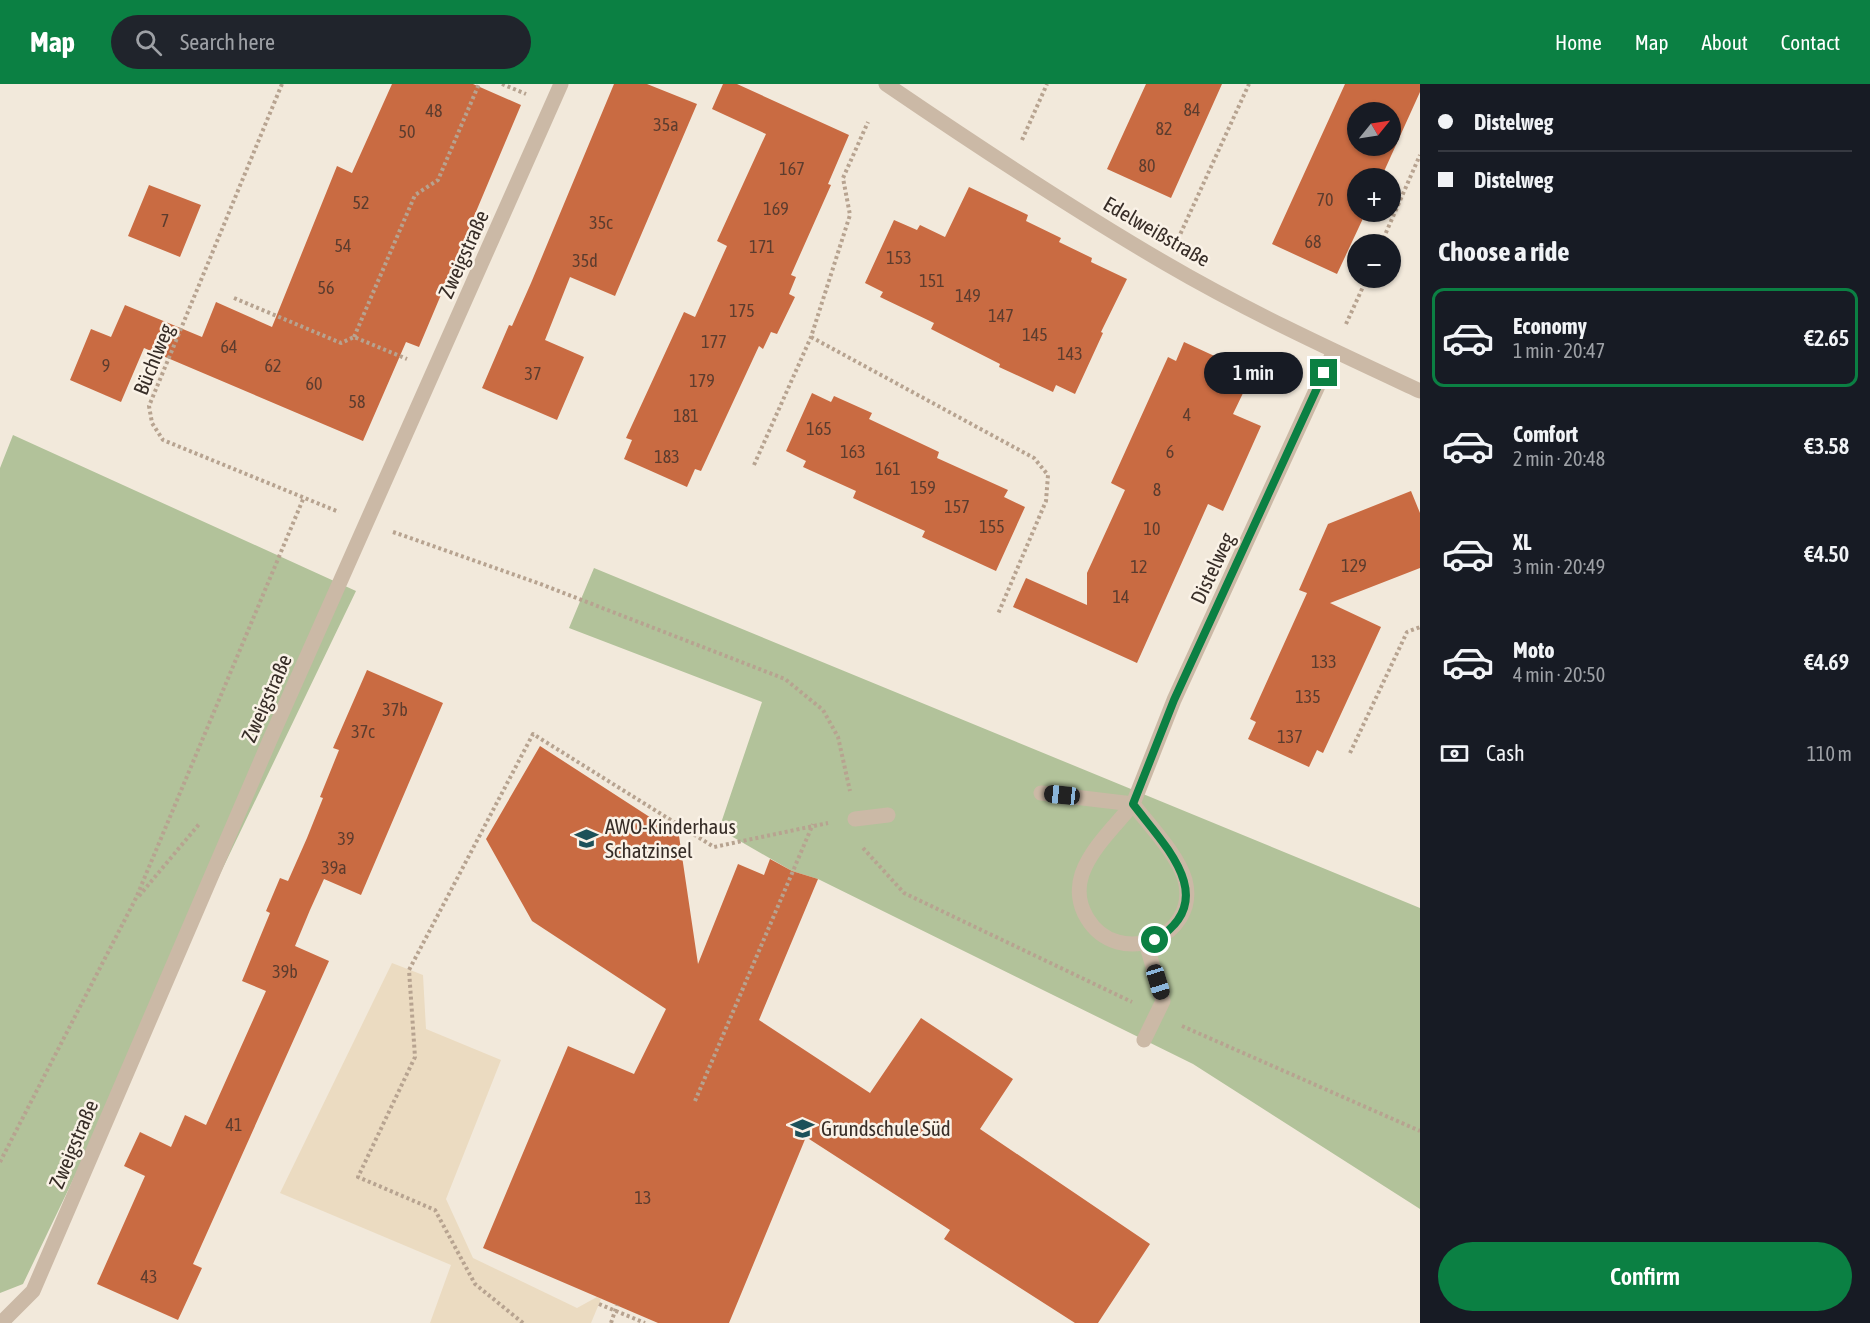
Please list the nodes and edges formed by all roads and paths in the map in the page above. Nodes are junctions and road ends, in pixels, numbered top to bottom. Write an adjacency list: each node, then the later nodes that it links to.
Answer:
1 (282, 84): 20 (path, Büchlweg)
2 (479, 84): 14 (path)
3 (561, 84): 17 (street, Zweigstraße)
4 (886, 84): 9 (street, Edelweißstraße)
5 (1047, 84): 9 (path)
6 (1249, 84): 11 (path)
7 (868, 122): 15 (path)
8 (1420, 155): 10 (path)
9 (1009, 168): 11 (street, Edelweißstraße)
10 (1385, 234)
11 (1165, 263): 16 (street, Edelweißstraße)
12 (1362, 288): 16 (path)
13 (234, 298): 14 (path)
14 (354, 337): 17 (path)
15 (811, 337): 19 (path); 22 (path)
16 (1334, 351): 18 (street, Edelweißstraße); 26 (street, Distelweg)
17 (435, 370): 21 (street, Zweigstraße)
18 (1420, 391)
19 (754, 465)
20 (304, 497): 21 (path, Büchlweg); 33 (path)
21 (368, 523): 37 (street, Zweigstraße)
22 (998, 614)
23 (1420, 627): 24 (path)
24 (1350, 753)
25 (1041, 793): 26 (street)
26 (1133, 804): 30 (street); 30 (street, Distelweg)
27 (888, 815): 28 (street)
28 (855, 819): 29 (path)
29 (813, 824): 32 (path); 38 (path)
30 (1146, 943): 31 (street)
31 (1144, 1040)
32 (695, 1101)
33 (0, 1162)
34 (599, 1304): 36 (path)
35 (617, 1305): 36 (path)
36 (615, 1311): 39 (path); 40 (path)
37 (2, 1323)
38 (524, 1323)
39 (611, 1323)
40 (645, 1323)

